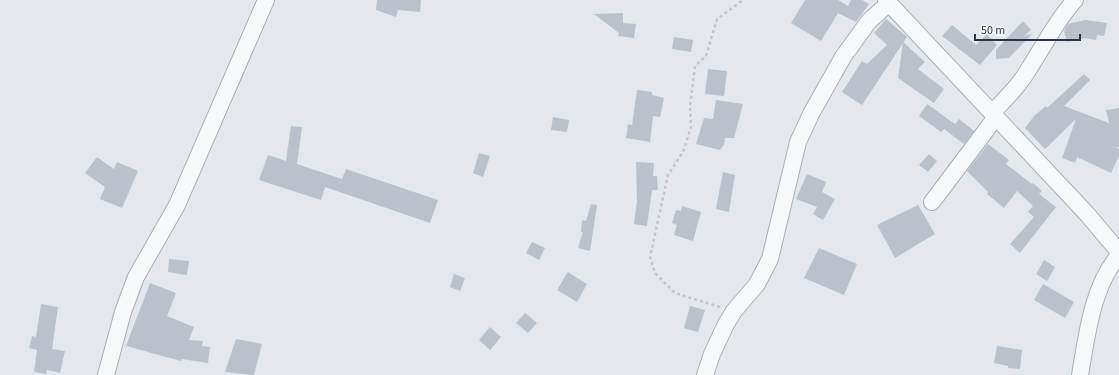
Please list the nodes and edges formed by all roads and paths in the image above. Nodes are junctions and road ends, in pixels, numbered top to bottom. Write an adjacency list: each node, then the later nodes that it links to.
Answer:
1 (266, 0): 10 (street)
2 (743, 0): 9 (path)
3 (1075, 0): 5 (street)
4 (887, 1): 5 (street); 9 (street)
5 (994, 115): 6 (street); 7 (street)
6 (932, 202)
7 (1119, 252)
8 (1119, 255): 12 (street)
9 (734, 311): 11 (street)
10 (106, 375)
11 (705, 375)
12 (1080, 375)

